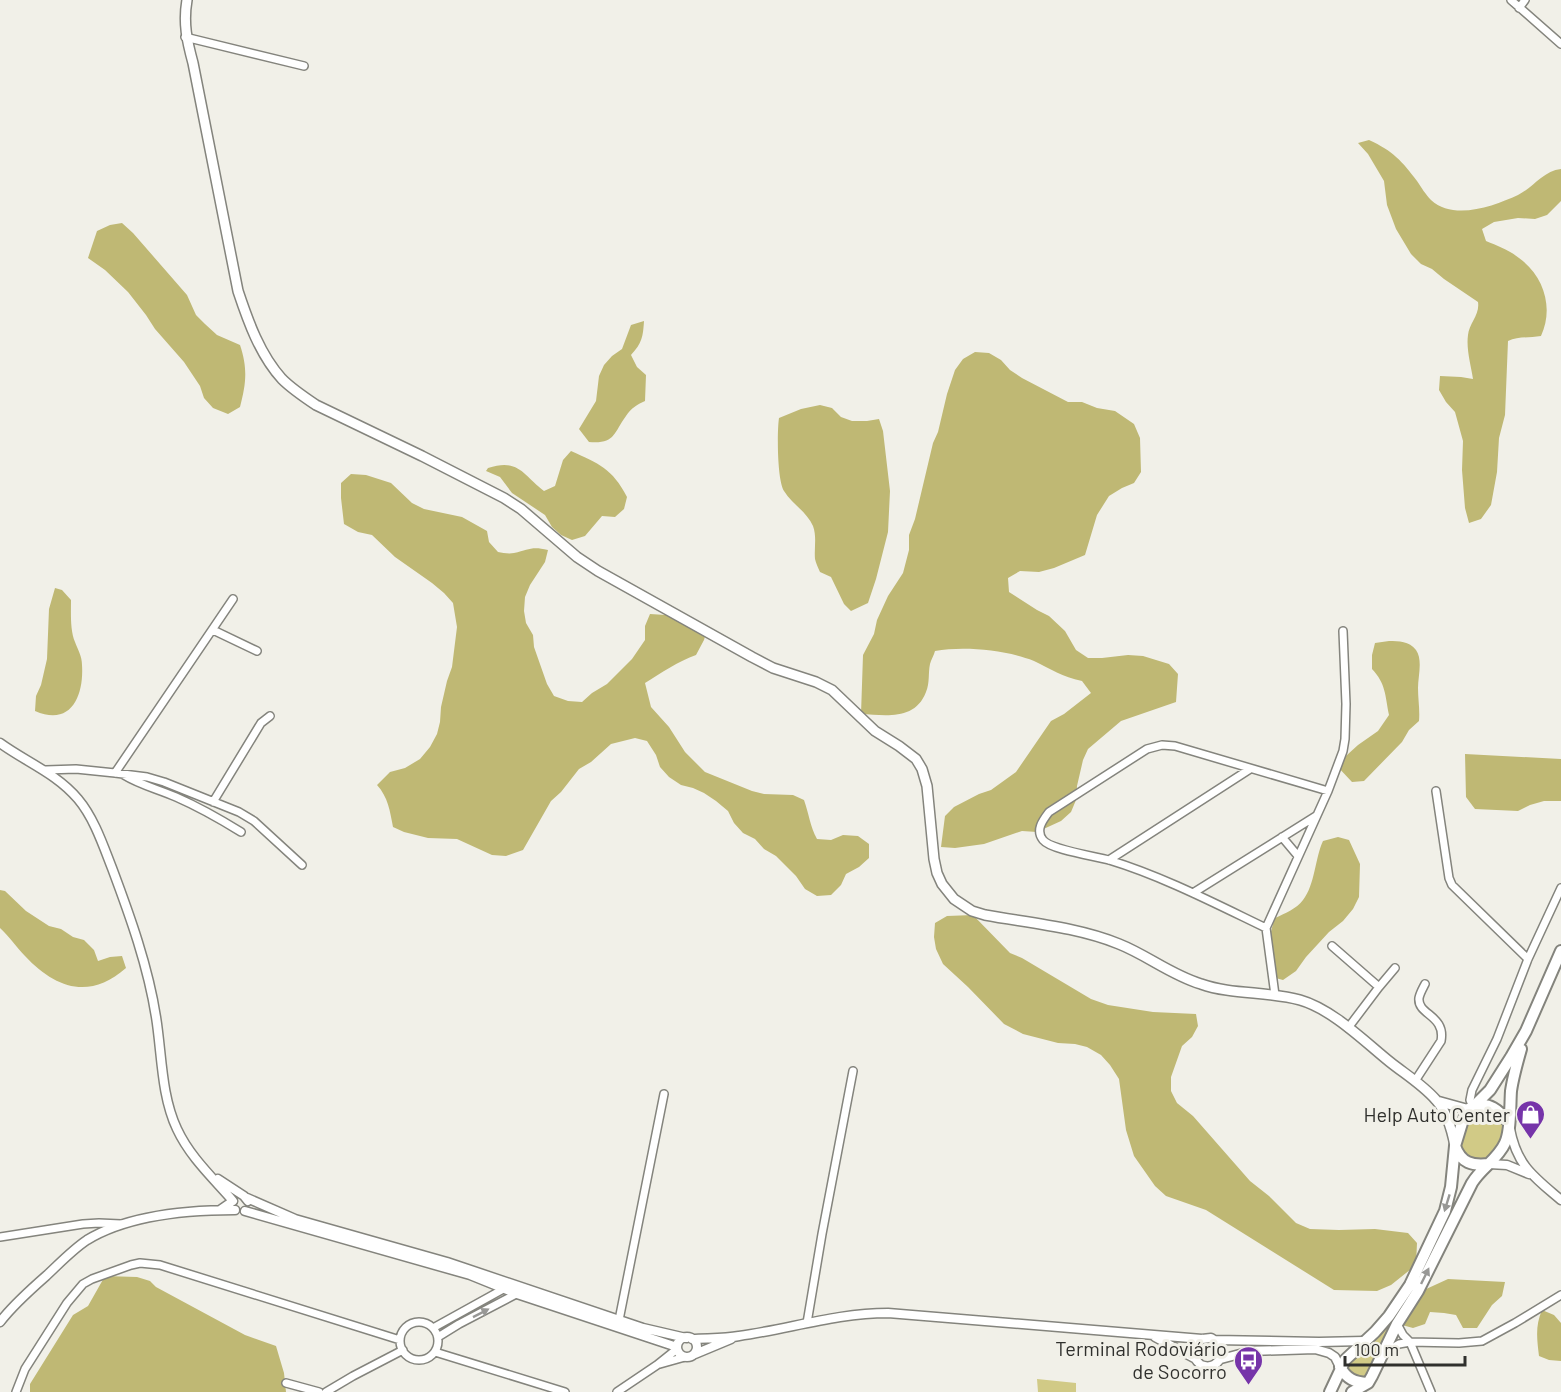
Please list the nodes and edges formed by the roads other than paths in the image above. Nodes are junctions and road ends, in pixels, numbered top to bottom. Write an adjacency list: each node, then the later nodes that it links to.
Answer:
1 (187, 0): 5 (main road)
2 (1511, 0): 4 (street)
3 (1525, 0): 4 (street)
4 (1519, 8): 6 (street)
5 (185, 37): 7 (street); 35 (main road)
6 (1561, 44)
7 (304, 66)
8 (233, 599): 9 (street)
9 (213, 630): 11 (street); 16 (street)
10 (1343, 631): 17 (street)
11 (257, 651)
12 (270, 716): 19 (street)
13 (0, 743): 15 (street)
14 (1250, 769): 17 (street); 24 (street); 24 (street)
15 (46, 770): 16 (street); 46 (street)
16 (119, 774): 19 (street); 21 (street)
17 (1328, 791): 20 (street)
18 (1436, 791): 31 (street)
19 (213, 802): 25 (street)
20 (1316, 816): 22 (street); 23 (street)
21 (241, 832)
22 (1282, 837): 23 (street); 27 (street)
23 (1298, 856): 28 (street)
24 (1109, 860): 27 (street)
25 (302, 866)
26 (1561, 888): 31 (street)
27 (1193, 893): 28 (street)
28 (1266, 928): 35 (street)
29 (1332, 945): 34 (street)
30 (1561, 951): 37 (main road)
31 (1528, 959): 42 (street)
32 (1395, 968): 34 (street)
33 (1425, 984): 39 (street)
34 (1379, 987): 36 (street)
35 (1275, 995): 36 (main road)
36 (1348, 1028): 39 (main road)
37 (1526, 1031): 42 (main road); 43 (main road)
38 (853, 1071): 61 (street)
39 (1414, 1081): 41 (main road)
40 (664, 1094): 59 (street)
41 (1437, 1101): 42 (main road); 44 (main road)
42 (1473, 1107): 43 (main road); 44 (main road)
43 (1509, 1123): 45 (main road); 47 (street)
44 (1455, 1146): 45 (main road); 72 (main road, one-way to 72)
45 (1489, 1164): 47 (street); 63 (main road, one-way to 45)
46 (206, 1170): 48 (street); 50 (street)
47 (1532, 1176): 49 (street)
48 (244, 1197): 50 (street); 51 (street); 54 (street)
49 (1561, 1200)
50 (234, 1205): 51 (street); 52 (street)
51 (246, 1211): 55 (street)
52 (121, 1224): 53 (street); 60 (street)
53 (0, 1237)
54 (512, 1284): 55 (street); 56 (street)
55 (504, 1289): 56 (street); 58 (street)
56 (521, 1291): 59 (street); 62 (street, one-way to 56); 74 (street)
57 (1561, 1295): 73 (street)
58 (454, 1316): 62 (street); 64 (street)
59 (619, 1320): 68 (street)
60 (0, 1322)
61 (807, 1323): 65 (street); 67 (street)
62 (459, 1324): 66 (street)
63 (1397, 1324): 73 (street); 78 (main road)
64 (434, 1328): 66 (street); 70 (street)
65 (1149, 1334): 69 (street); 80 (street)
66 (438, 1337): 76 (street)
67 (737, 1337): 68 (street); 77 (street)
68 (689, 1338): 74 (street); 77 (street)
69 (1202, 1339): 71 (street); 80 (street)
70 (400, 1340): 75 (street); 86 (street)
71 (1215, 1340): 72 (street); 81 (street)
72 (1364, 1341): 83 (main road)
73 (1410, 1342): 78 (street); 93 (street)
74 (677, 1348): 79 (street); 82 (street)
75 (402, 1350): 76 (street); 88 (street)
76 (435, 1352): 89 (street)
77 (695, 1354): 79 (street)
78 (1382, 1354): 85 (main road)
79 (685, 1357): 82 (street)
80 (1194, 1358): 81 (street)
81 (1221, 1359): 83 (street)
82 (657, 1365): 90 (street)
83 (1341, 1367): 85 (main road); 91 (main road)
84 (286, 1383): 87 (street)
85 (1368, 1383): 92 (main road)
86 (16, 1392)
87 (319, 1392)
88 (326, 1392)
89 (565, 1392)
90 (617, 1392)
91 (1330, 1392)
92 (1352, 1392)
93 (1431, 1392)

